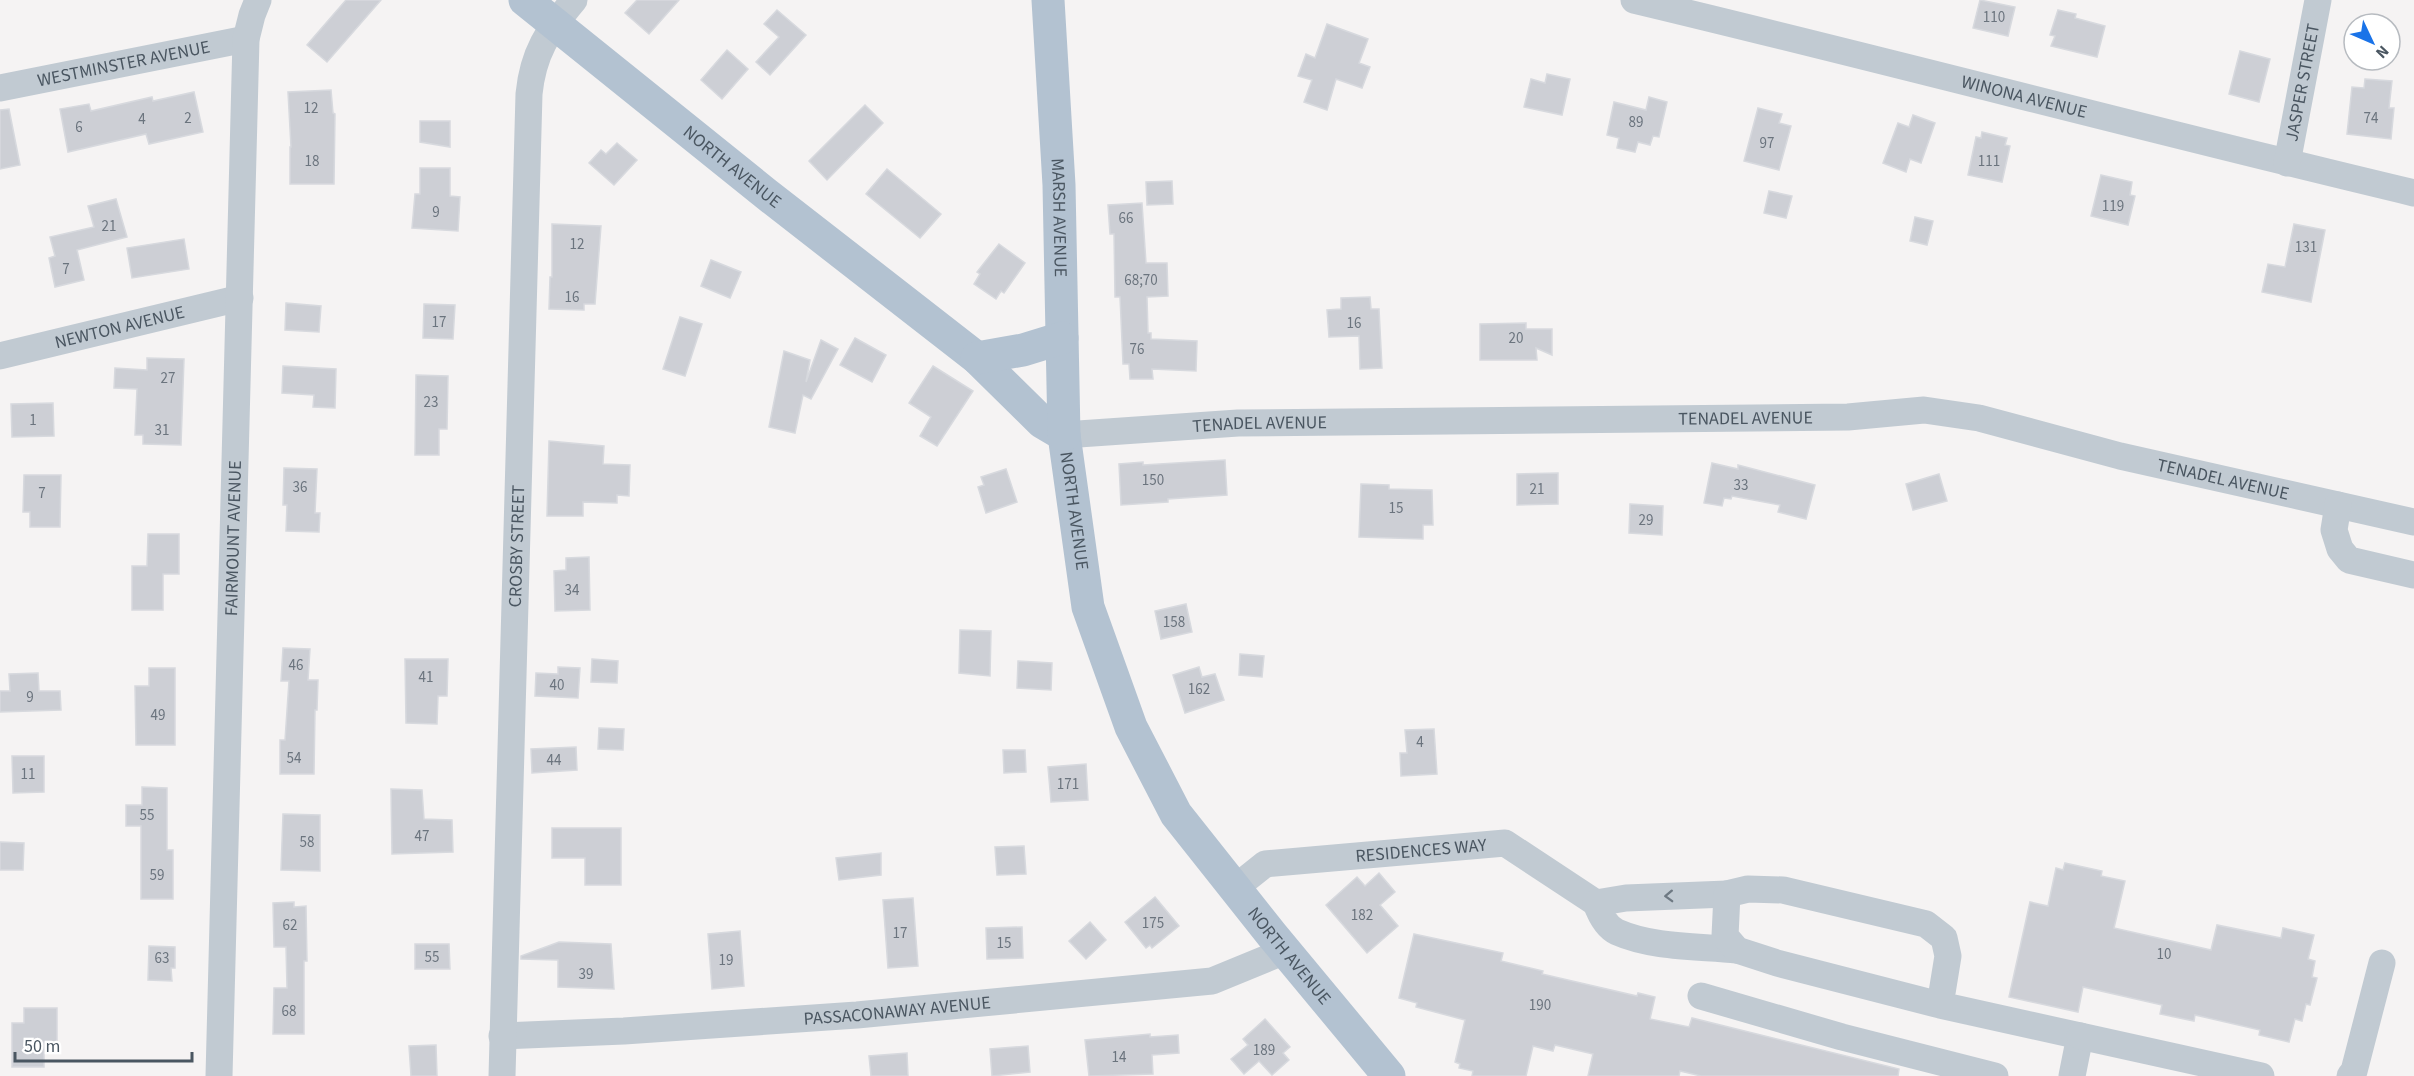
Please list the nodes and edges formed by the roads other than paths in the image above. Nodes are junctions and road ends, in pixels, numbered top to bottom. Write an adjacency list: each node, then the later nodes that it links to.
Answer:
1 (258, 0): 7 (street, FAIRMOUNT AVENUE)
2 (525, 0): 6 (main road, NORTH AVENUE)
3 (1048, 0): 12 (main road, MARSH AVENUE)
4 (1634, 0): 9 (street, WINONA AVENUE)
5 (2318, 0): 9 (street, JASPER STREET)
6 (564, 12): 14 (main road, NORTH AVENUE); 27 (street, CROSBY STREET)
7 (246, 39): 8 (street, WESTMINSTER AVENUE); 11 (street, FAIRMOUNT AVENUE)
8 (0, 88)
9 (2287, 163): 10 (street, WINONA AVENUE)
10 (2414, 193)
11 (240, 298): 13 (street, NEWTON AVENUE); 29 (street, FAIRMOUNT AVENUE)
12 (1062, 338): 14 (main road); 15 (main road, MARSH AVENUE)
13 (0, 356)
14 (977, 358): 15 (main road, NORTH AVENUE)
15 (1064, 435): 16 (street, TENADEL AVENUE); 19 (main road, NORTH AVENUE)
16 (2338, 505): 17 (street, TENADEL AVENUE); 18 (street)
17 (2414, 522)
18 (2414, 576)
19 (1235, 888): 21 (street, RESIDENCES WAY); 23 (main road, NORTH AVENUE)
20 (1728, 894): 21 (street, one-way to 21); 22 (street); 26 (street)
21 (1596, 903): 22 (street)
22 (1737, 950): 26 (street)
23 (1285, 951): 27 (street, PASSACONAWAY AVENUE); 31 (main road, NORTH AVENUE)
24 (2382, 963): 35 (street)
25 (1701, 996): 32 (street)
26 (1940, 1005): 28 (street)
27 (502, 1036): 30 (street, CROSBY STREET)
28 (2080, 1036): 33 (street); 34 (street)
29 (219, 1076)
30 (502, 1076)
31 (1389, 1076)
32 (1995, 1076)
33 (2073, 1076)
34 (2261, 1076)
35 (2350, 1076)

